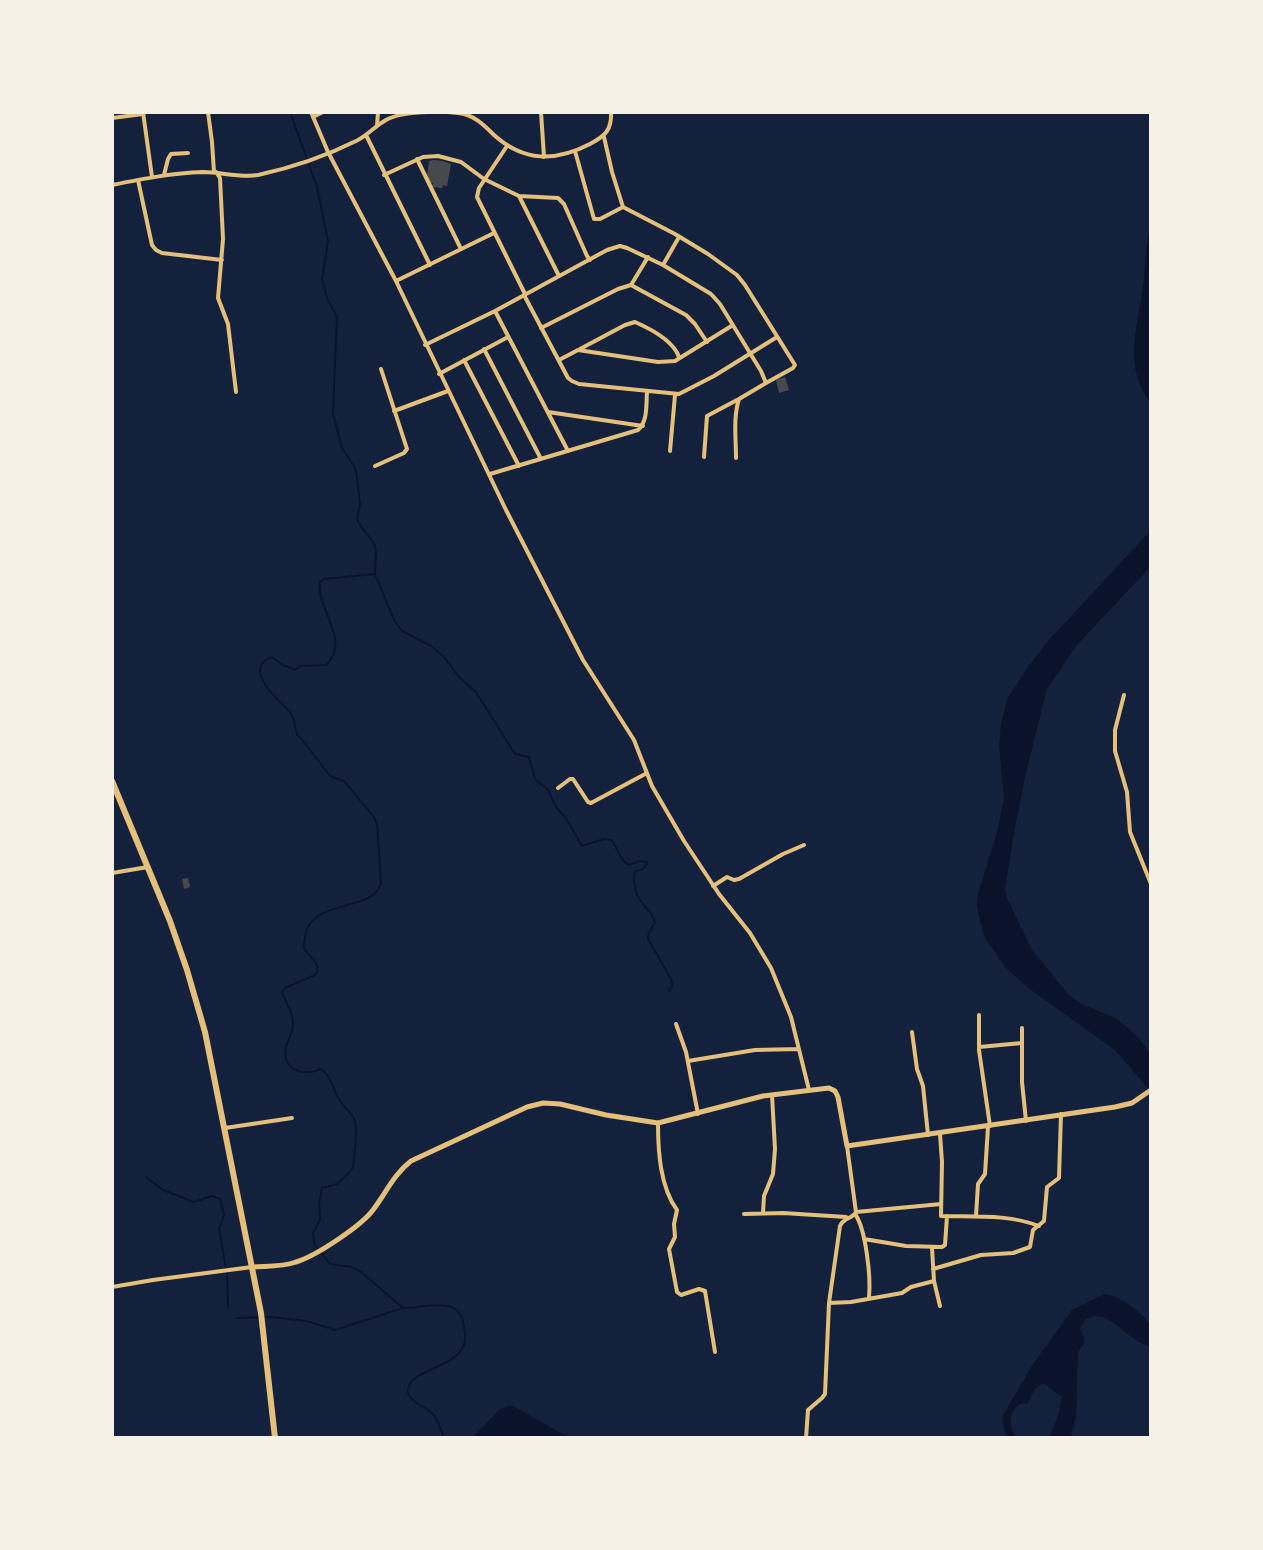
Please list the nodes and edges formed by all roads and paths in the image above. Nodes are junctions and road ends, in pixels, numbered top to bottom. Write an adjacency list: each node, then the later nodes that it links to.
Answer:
1 (208, 112): 18 (street)
2 (323, 112): 7 (street)
3 (378, 112): 9 (street)
4 (541, 112): 16 (street)
5 (611, 112): 11 (street)
6 (143, 113): 8 (street); 21 (street)
7 (312, 115): 14 (street)
8 (112, 118)
9 (377, 126): 10 (street); 12 (street)
10 (366, 135): 14 (street); 20 (street)
11 (604, 137): 13 (street); 26 (street)
12 (507, 146): 16 (street); 22 (street)
13 (575, 151): 16 (street); 26 (street)
14 (328, 152): 18 (street); 36 (street)
15 (188, 153): 19 (street)
16 (544, 157)
17 (417, 159): 20 (street); 22 (street); 29 (street)
18 (215, 172): 19 (street); 31 (street)
19 (164, 175): 21 (street)
20 (384, 175): 33 (street)
21 (152, 177): 23 (street)
22 (484, 179): 25 (street); 27 (street)
23 (138, 180): 24 (street); 31 (street)
24 (112, 185)
25 (519, 196): 32 (street); 35 (street)
26 (623, 207): 28 (street)
27 (494, 233): 29 (street); 38 (street)
28 (679, 237): 34 (street); 43 (street)
29 (461, 249): 33 (street)
30 (648, 257): 32 (street); 34 (street); 37 (street)
31 (222, 260): 56 (street)
32 (590, 260): 35 (street)
33 (430, 265): 36 (street)
34 (663, 265): 40 (street)
35 (559, 277): 38 (street)
36 (396, 281): 45 (street)
37 (631, 285): 41 (street); 44 (street)
38 (524, 294): 39 (street); 41 (street)
39 (495, 311): 42 (street); 45 (street)
40 (733, 325): 44 (street); 48 (street)
41 (541, 328): 51 (street)
42 (508, 337): 46 (street); 61 (street)
43 (777, 337): 48 (street); 54 (street)
44 (707, 342): 49 (street)
45 (425, 345): 53 (street)
46 (484, 349): 50 (street); 67 (street)
47 (578, 350): 49 (street); 49 (street); 51 (street)
48 (750, 354): 54 (street); 58 (street)
49 (680, 358)
50 (464, 360): 53 (street); 69 (street)
51 (559, 360): 57 (street)
52 (381, 369): 60 (street)
53 (439, 374): 55 (street)
54 (766, 383): 59 (street)
55 (448, 391): 60 (street); 70 (street)
56 (236, 392)
57 (647, 392): 58 (street); 62 (street)
58 (675, 395): 63 (street)
59 (739, 399): 65 (street); 66 (street)
60 (394, 411): 68 (street)
61 (548, 412): 62 (street); 64 (street)
62 (643, 426): 64 (street)
63 (670, 451)
64 (568, 452): 67 (street)
65 (704, 457)
66 (736, 458)
67 (541, 459): 69 (street)
68 (375, 466)
69 (519, 466): 70 (street)
70 (490, 474): 72 (street)
71 (1124, 695): 78 (street)
72 (647, 773): 74 (street); 79 (street)
73 (112, 781): 76 (highway)
74 (558, 788)
75 (804, 845): 79 (street)
76 (148, 867): 77 (street); 97 (highway)
77 (112, 873)
78 (1151, 884)
79 (715, 885): 86 (street)
80 (979, 1015): 85 (street)
81 (676, 1024): 87 (street)
82 (1022, 1028): 84 (street)
83 (912, 1032): 99 (street)
84 (1022, 1043): 85 (street); 94 (street)
85 (979, 1047): 96 (street)
86 (799, 1049): 87 (street); 88 (street)
87 (688, 1061): 91 (street)
88 (809, 1090): 90 (street); 100 (street)
89 (1151, 1090): 92 (street)
90 (772, 1095): 91 (street); 102 (street)
91 (698, 1114): 95 (street)
92 (1061, 1114): 94 (street); 108 (street)
93 (292, 1118): 97 (street)
94 (1026, 1121): 96 (street)
95 (658, 1123): 111 (street); 118 (street)
96 (989, 1126): 98 (street); 106 (street)
97 (225, 1128): 111 (highway)
98 (940, 1134): 99 (street); 101 (street)
99 (928, 1135): 100 (street)
100 (847, 1146): 103 (street)
101 (941, 1204): 103 (street); 105 (street)
102 (763, 1213): 104 (street); 107 (street)
103 (856, 1213): 107 (street); 109 (street)
104 (744, 1214)
105 (947, 1216): 106 (street); 110 (street)
106 (976, 1216): 108 (street)
107 (848, 1218): 116 (street)
108 (1039, 1226): 112 (street)
109 (864, 1239): 110 (street); 115 (street)
110 (932, 1248): 112 (street)
111 (253, 1267): 114 (street); 119 (highway)
112 (933, 1269): 113 (street)
113 (934, 1281): 115 (street); 117 (street)
114 (112, 1287)
115 (869, 1298): 116 (street)
116 (829, 1303): 120 (street)
117 (940, 1306)
118 (715, 1352)
119 (275, 1438)
120 (806, 1438)

